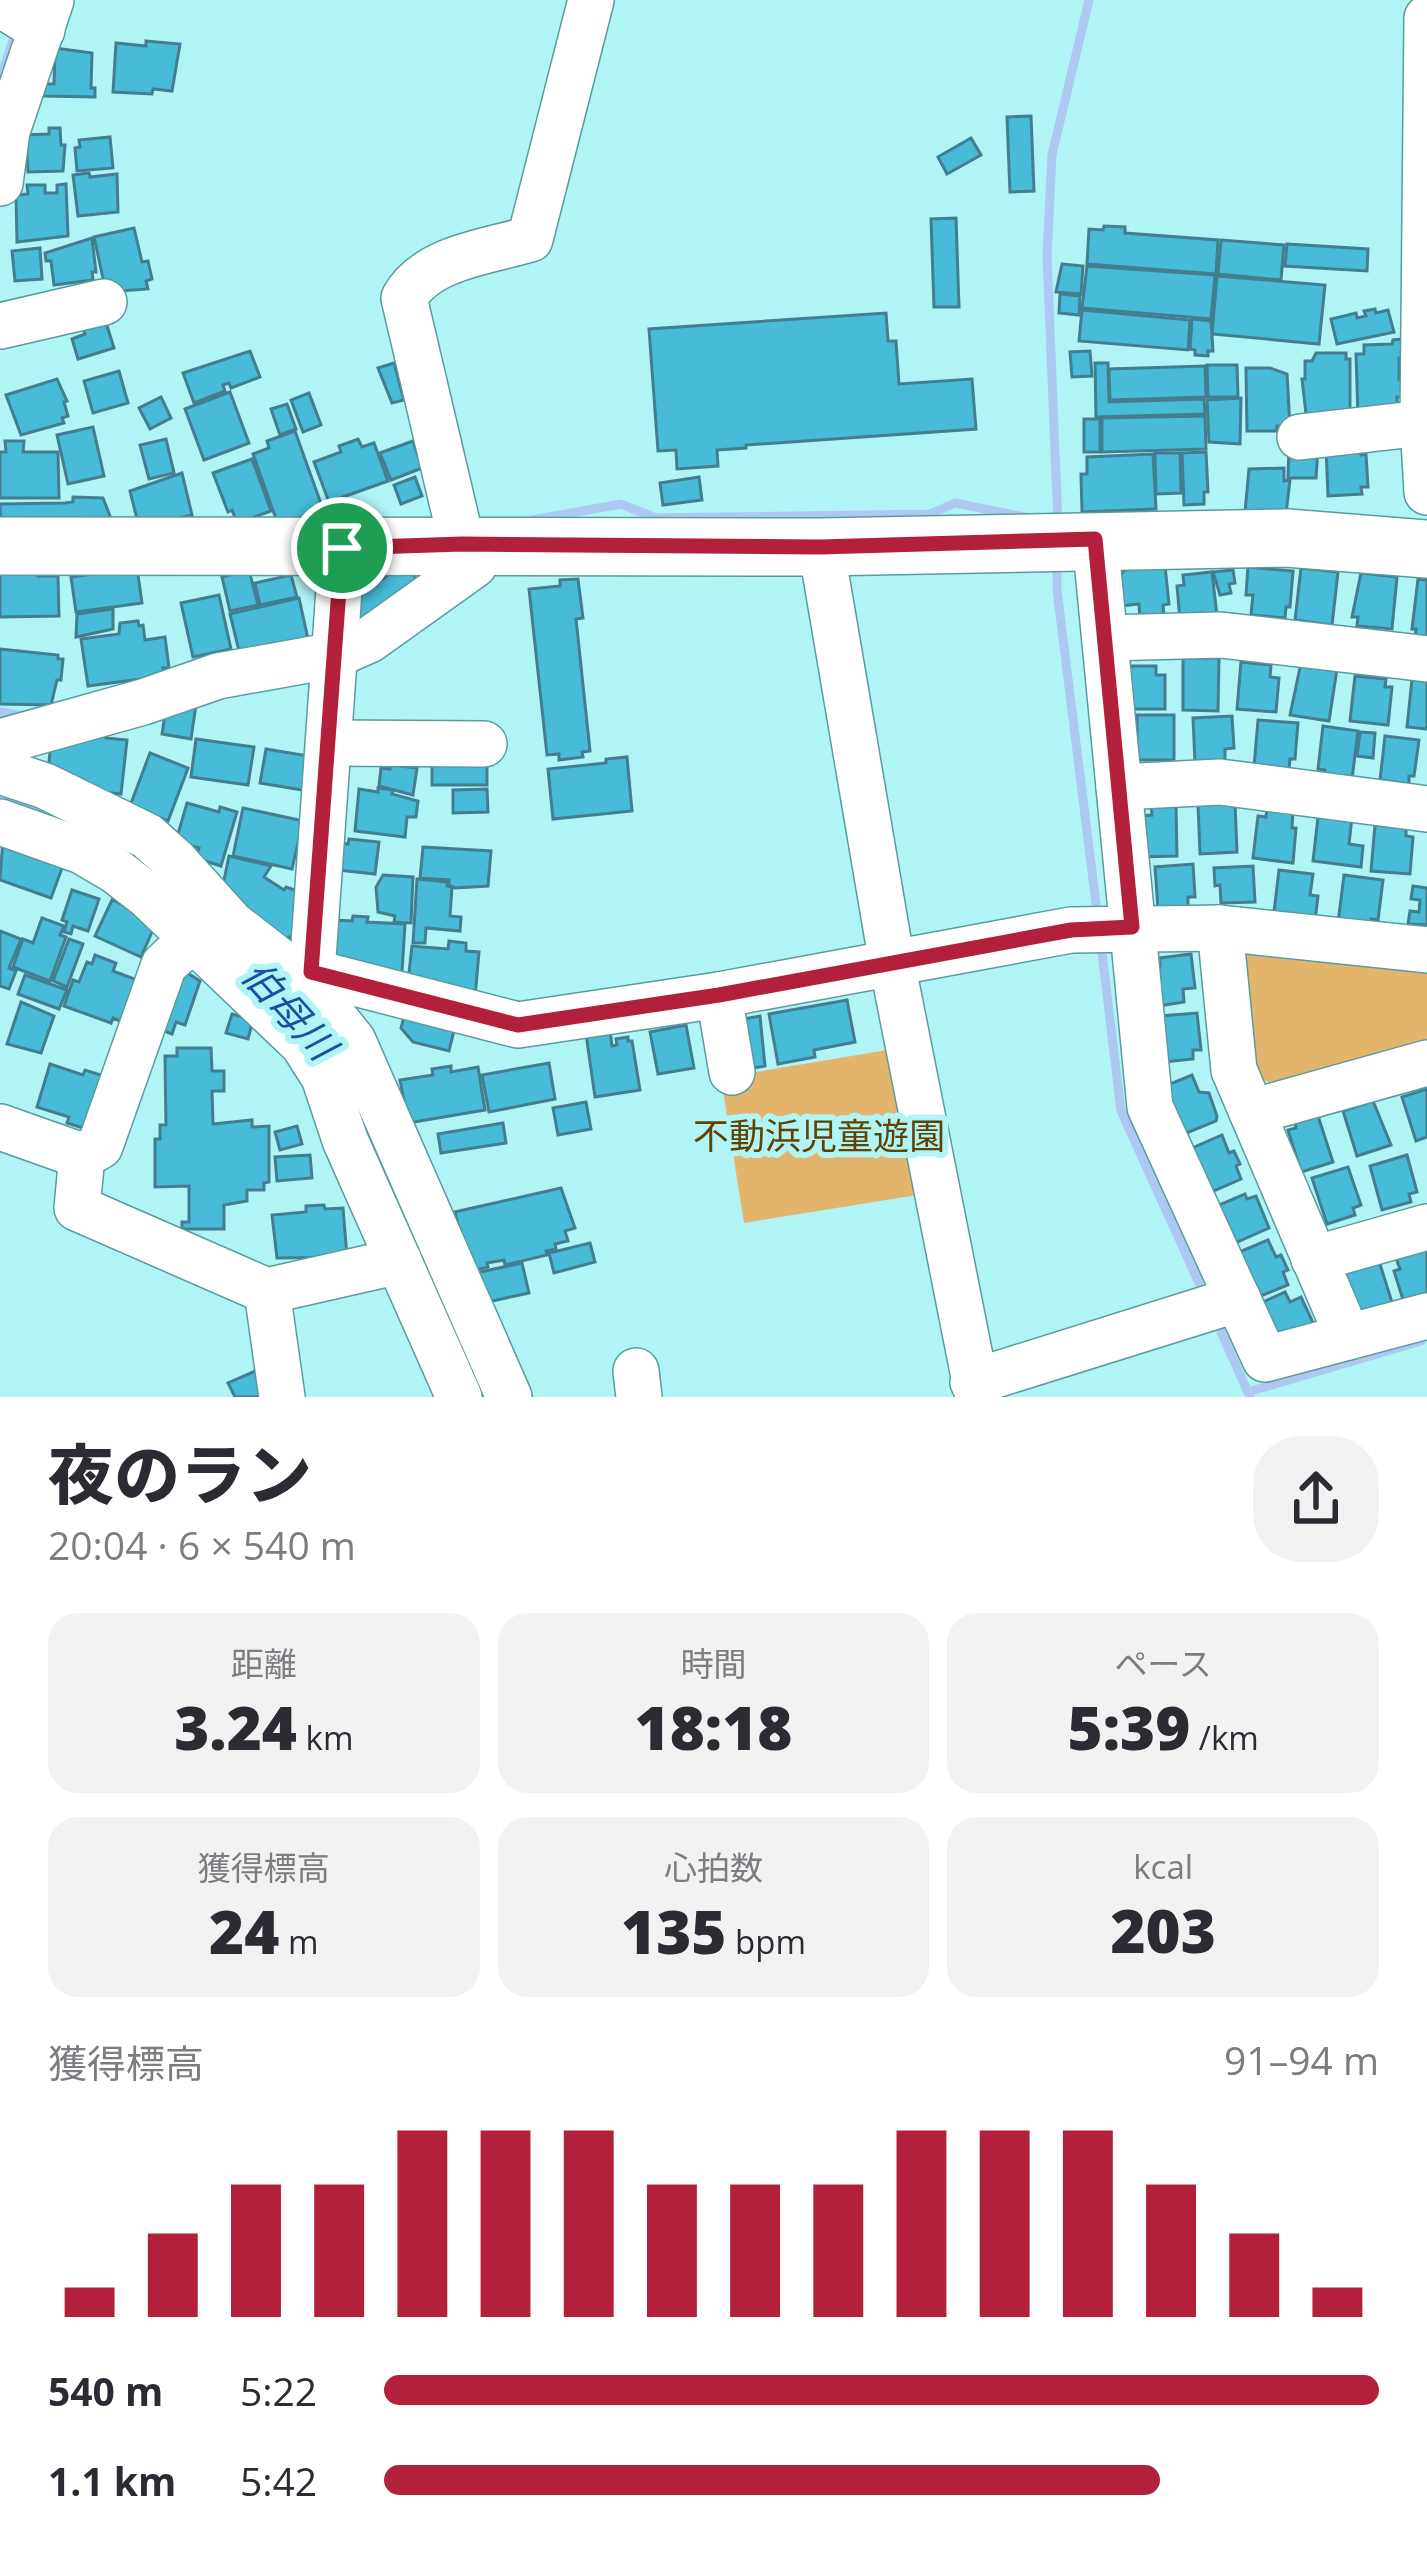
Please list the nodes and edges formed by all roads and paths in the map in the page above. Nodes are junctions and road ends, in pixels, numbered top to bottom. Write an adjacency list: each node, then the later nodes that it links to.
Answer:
1 (591, 0): 17 (street)
2 (0, 4): 3 (street)
3 (46, 15): 5 (street)
4 (1427, 18): 9 (street)
5 (3, 130): 6 (street)
6 (0, 183)
7 (104, 302): 8 (street)
8 (0, 326)
9 (1423, 422): 10 (street); 11 (street)
10 (1300, 437)
11 (1427, 492)
12 (1095, 539): 14 (main road); 16 (main road); 18 (street)
13 (0, 546): 15 (main road)
14 (820, 547): 17 (main road); 32 (street)
15 (342, 548): 17 (main road); 19 (street)
16 (1427, 549)
17 (468, 555): 19 (street)
18 (1105, 638): 20 (street); 25 (street)
19 (335, 655): 21 (street); 22 (street)
20 (1427, 659)
21 (0, 742)
22 (330, 743): 23 (street); 33 (street)
23 (484, 743)
24 (0, 771): 33 (street)
25 (1119, 787): 26 (street); 28 (street)
26 (1427, 809)
27 (0, 822): 30 (street)
28 (1132, 927): 29 (street); 32 (street); 45 (street)
29 (1220, 928): 31 (street); 38 (street)
30 (191, 940): 35 (street); 40 (street)
31 (1427, 950)
32 (892, 963): 34 (street); 48 (street)
33 (308, 976): 34 (street); 35 (street); 51 (street)
34 (719, 995): 37 (street)
35 (273, 1012): 43 (street)
36 (1427, 1063): 38 (street)
37 (731, 1072)
38 (1252, 1112): 42 (street)
39 (0, 1127): 40 (street)
40 (82, 1156): 44 (street)
41 (1427, 1227): 42 (street)
42 (1314, 1259): 47 (street)
43 (399, 1261): 44 (street); 50 (street)
44 (267, 1291): 49 (street)
45 (1238, 1299): 47 (street); 48 (street)
46 (1427, 1316): 47 (street)
47 (1348, 1337)
48 (976, 1389)
49 (282, 1397)
50 (459, 1397)
51 (509, 1397)

